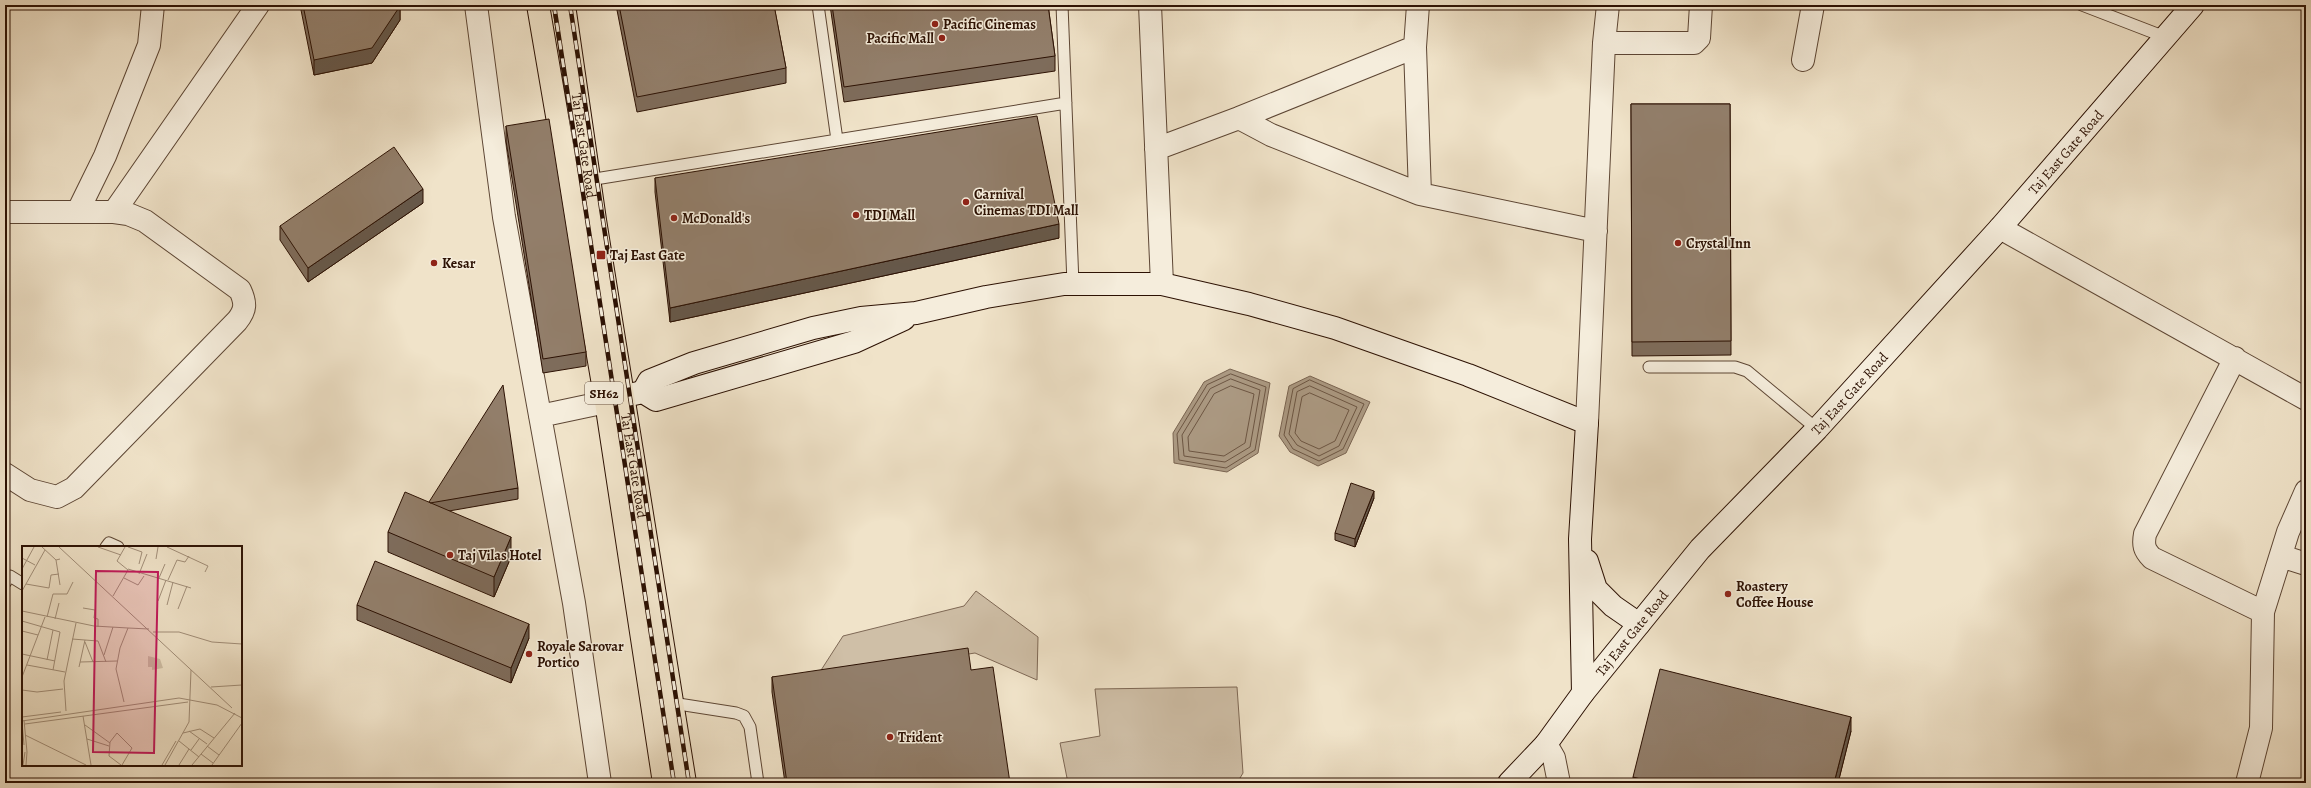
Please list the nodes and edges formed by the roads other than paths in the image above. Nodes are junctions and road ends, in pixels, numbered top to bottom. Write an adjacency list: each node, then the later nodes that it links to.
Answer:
1 (153, 5): 26 (street)
2 (258, 5): 27 (street)
3 (476, 5): 36 (street)
4 (538, 5): 34 (main road, SH62)
5 (564, 5): 23 (main road, Taj East Gate Road / SH62)
6 (818, 5): 21 (lane)
7 (1062, 5): 19 (lane)
8 (1150, 5): 22 (street)
9 (1418, 5): 17 (street)
10 (1608, 5): 16 (street)
11 (1701, 5): 16 (street)
12 (1813, 5): 18 (street)
13 (2082, 5): 15 (lane)
14 (2193, 5): 15 (street, Taj East Gate Road)
15 (2165, 37): 28 (street, Taj East Gate Road)
16 (1604, 43): 29 (street)
17 (1415, 47): 20 (street); 24 (street)
18 (1803, 60)
19 (1066, 102): 21 (lane); 30 (lane)
20 (1239, 118): 22 (street); 24 (street)
21 (837, 140): 23 (lane)
22 (1156, 150): 31 (street)
23 (589, 180): 34 (main road, Taj East Gate Road / SH62)
24 (1420, 194): 29 (street)
25 (5, 212): 26 (street)
26 (78, 212): 27 (street)
27 (114, 212): 39 (street)
28 (2000, 228): 32 (street); 38 (street, Taj East Gate Road)
29 (1596, 231): 37 (street)
30 (1073, 284): 31 (street); 34 (street)
31 (1162, 284): 37 (street)
32 (2235, 358): 35 (street); 48 (street)
33 (1649, 367): 38 (lane)
34 (624, 397): 36 (street); 51 (main road, Taj East Gate Road / SH62); 54 (main road, SH62)
35 (2306, 399)
36 (540, 416): 53 (street)
37 (1587, 423): 41 (street)
38 (1817, 429): 49 (street, Taj East Gate Road)
39 (5, 474)
40 (2306, 491): 44 (street)
41 (1580, 539): 49 (street); 50 (street)
42 (107, 546): 43 (lane)
43 (116, 546)
44 (2282, 556): 45 (street); 48 (street)
45 (2306, 564)
46 (5, 583): 47 (lane)
47 (22, 583)
48 (2263, 612): 59 (street)
49 (1639, 624): 50 (street, Taj East Gate Road)
50 (1583, 693): 52 (street, Taj East Gate Road)
51 (672, 704): 55 (main road, Taj East Gate Road / SH62); 56 (lane)
52 (1546, 744): 57 (street, Taj East Gate Road); 58 (street)
53 (600, 783)
54 (664, 783)
55 (685, 783)
56 (758, 783)
57 (1509, 783)
58 (1559, 783)
59 (2246, 783)

